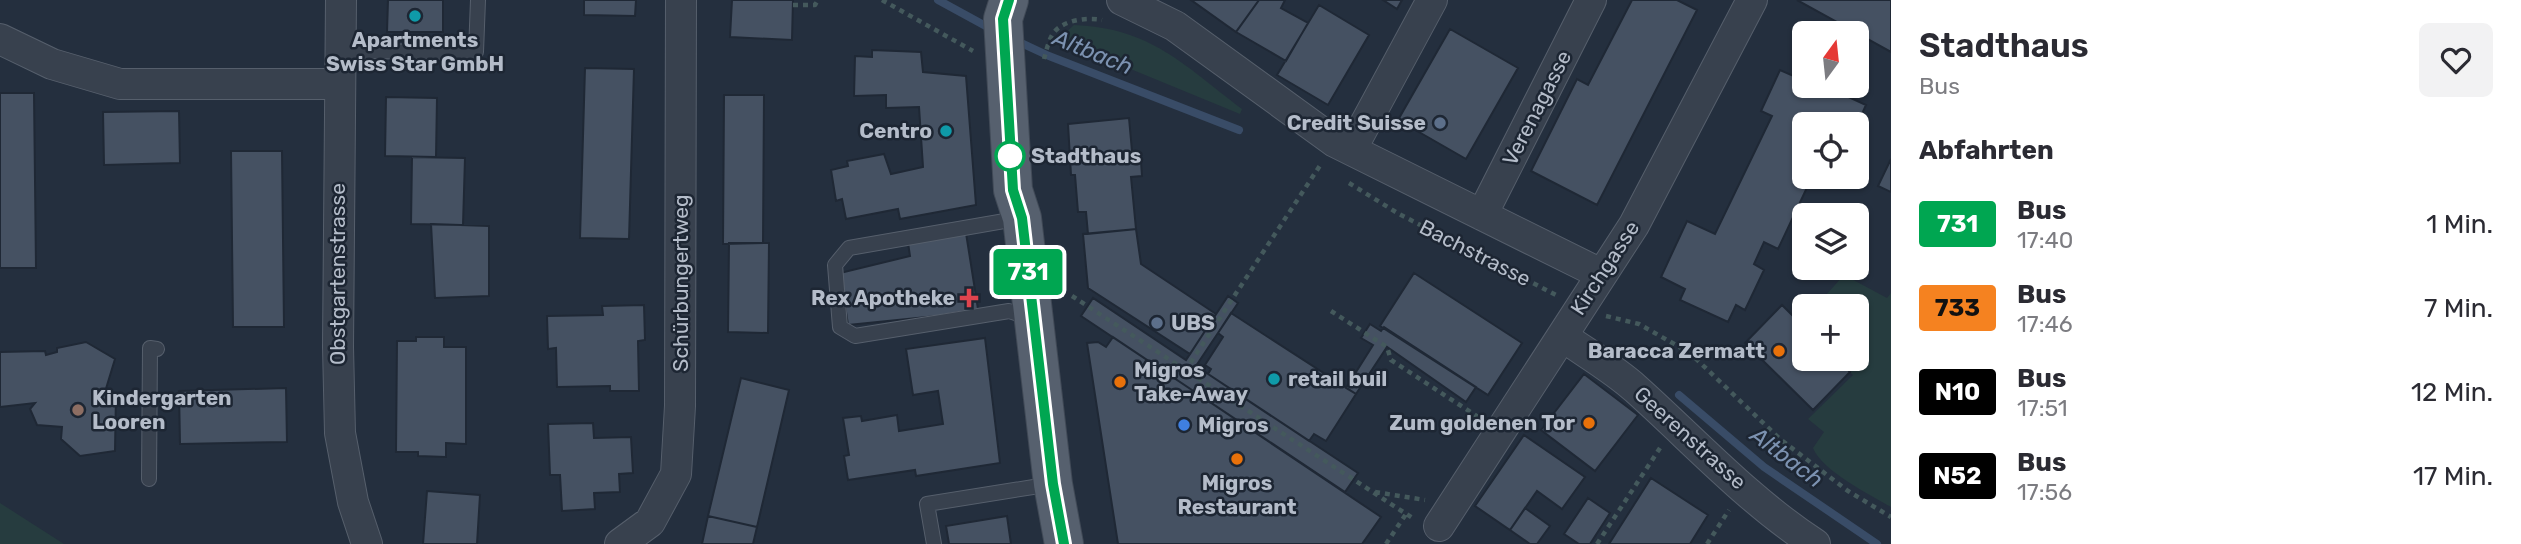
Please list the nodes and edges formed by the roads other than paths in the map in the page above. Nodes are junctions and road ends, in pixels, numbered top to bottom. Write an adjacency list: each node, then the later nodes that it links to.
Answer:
1 (341, 0): 10 (street, Obstgartenstrasse)
2 (478, 0): 10 (lane)
3 (681, 0): 23 (street, Schürbungertweg)
4 (1432, 0): 12 (street)
5 (1591, 0): 13 (street, Verenagasse)
6 (1752, 0): 15 (street, Kirchgasse)
7 (1113, 10): 12 (street, Bachstrasse)
8 (1017, 32): 14 (main road)
9 (0, 38): 11 (street)
10 (339, 51): 11 (street, Obstgartenstrasse)
11 (339, 84): 22 (street, Obstgartenstrasse)
12 (1336, 152): 13 (street, Bachstrasse)
13 (1482, 215): 15 (street, Bachstrasse)
14 (1022, 218): 16 (main road); 16 (lane)
15 (1601, 274): 17 (street, Kirchgasse)
16 (1034, 319): 20 (main road)
17 (1562, 336): 21 (street, Kirchgasse); 26 (street, Geerenstrasse)
18 (157, 349): 19 (lane)
19 (149, 479)
20 (1053, 484): 24 (lane); 25 (main road)
21 (1428, 516)
22 (367, 544)
23 (620, 544)
24 (934, 544)
25 (1064, 544)
26 (1815, 544)

